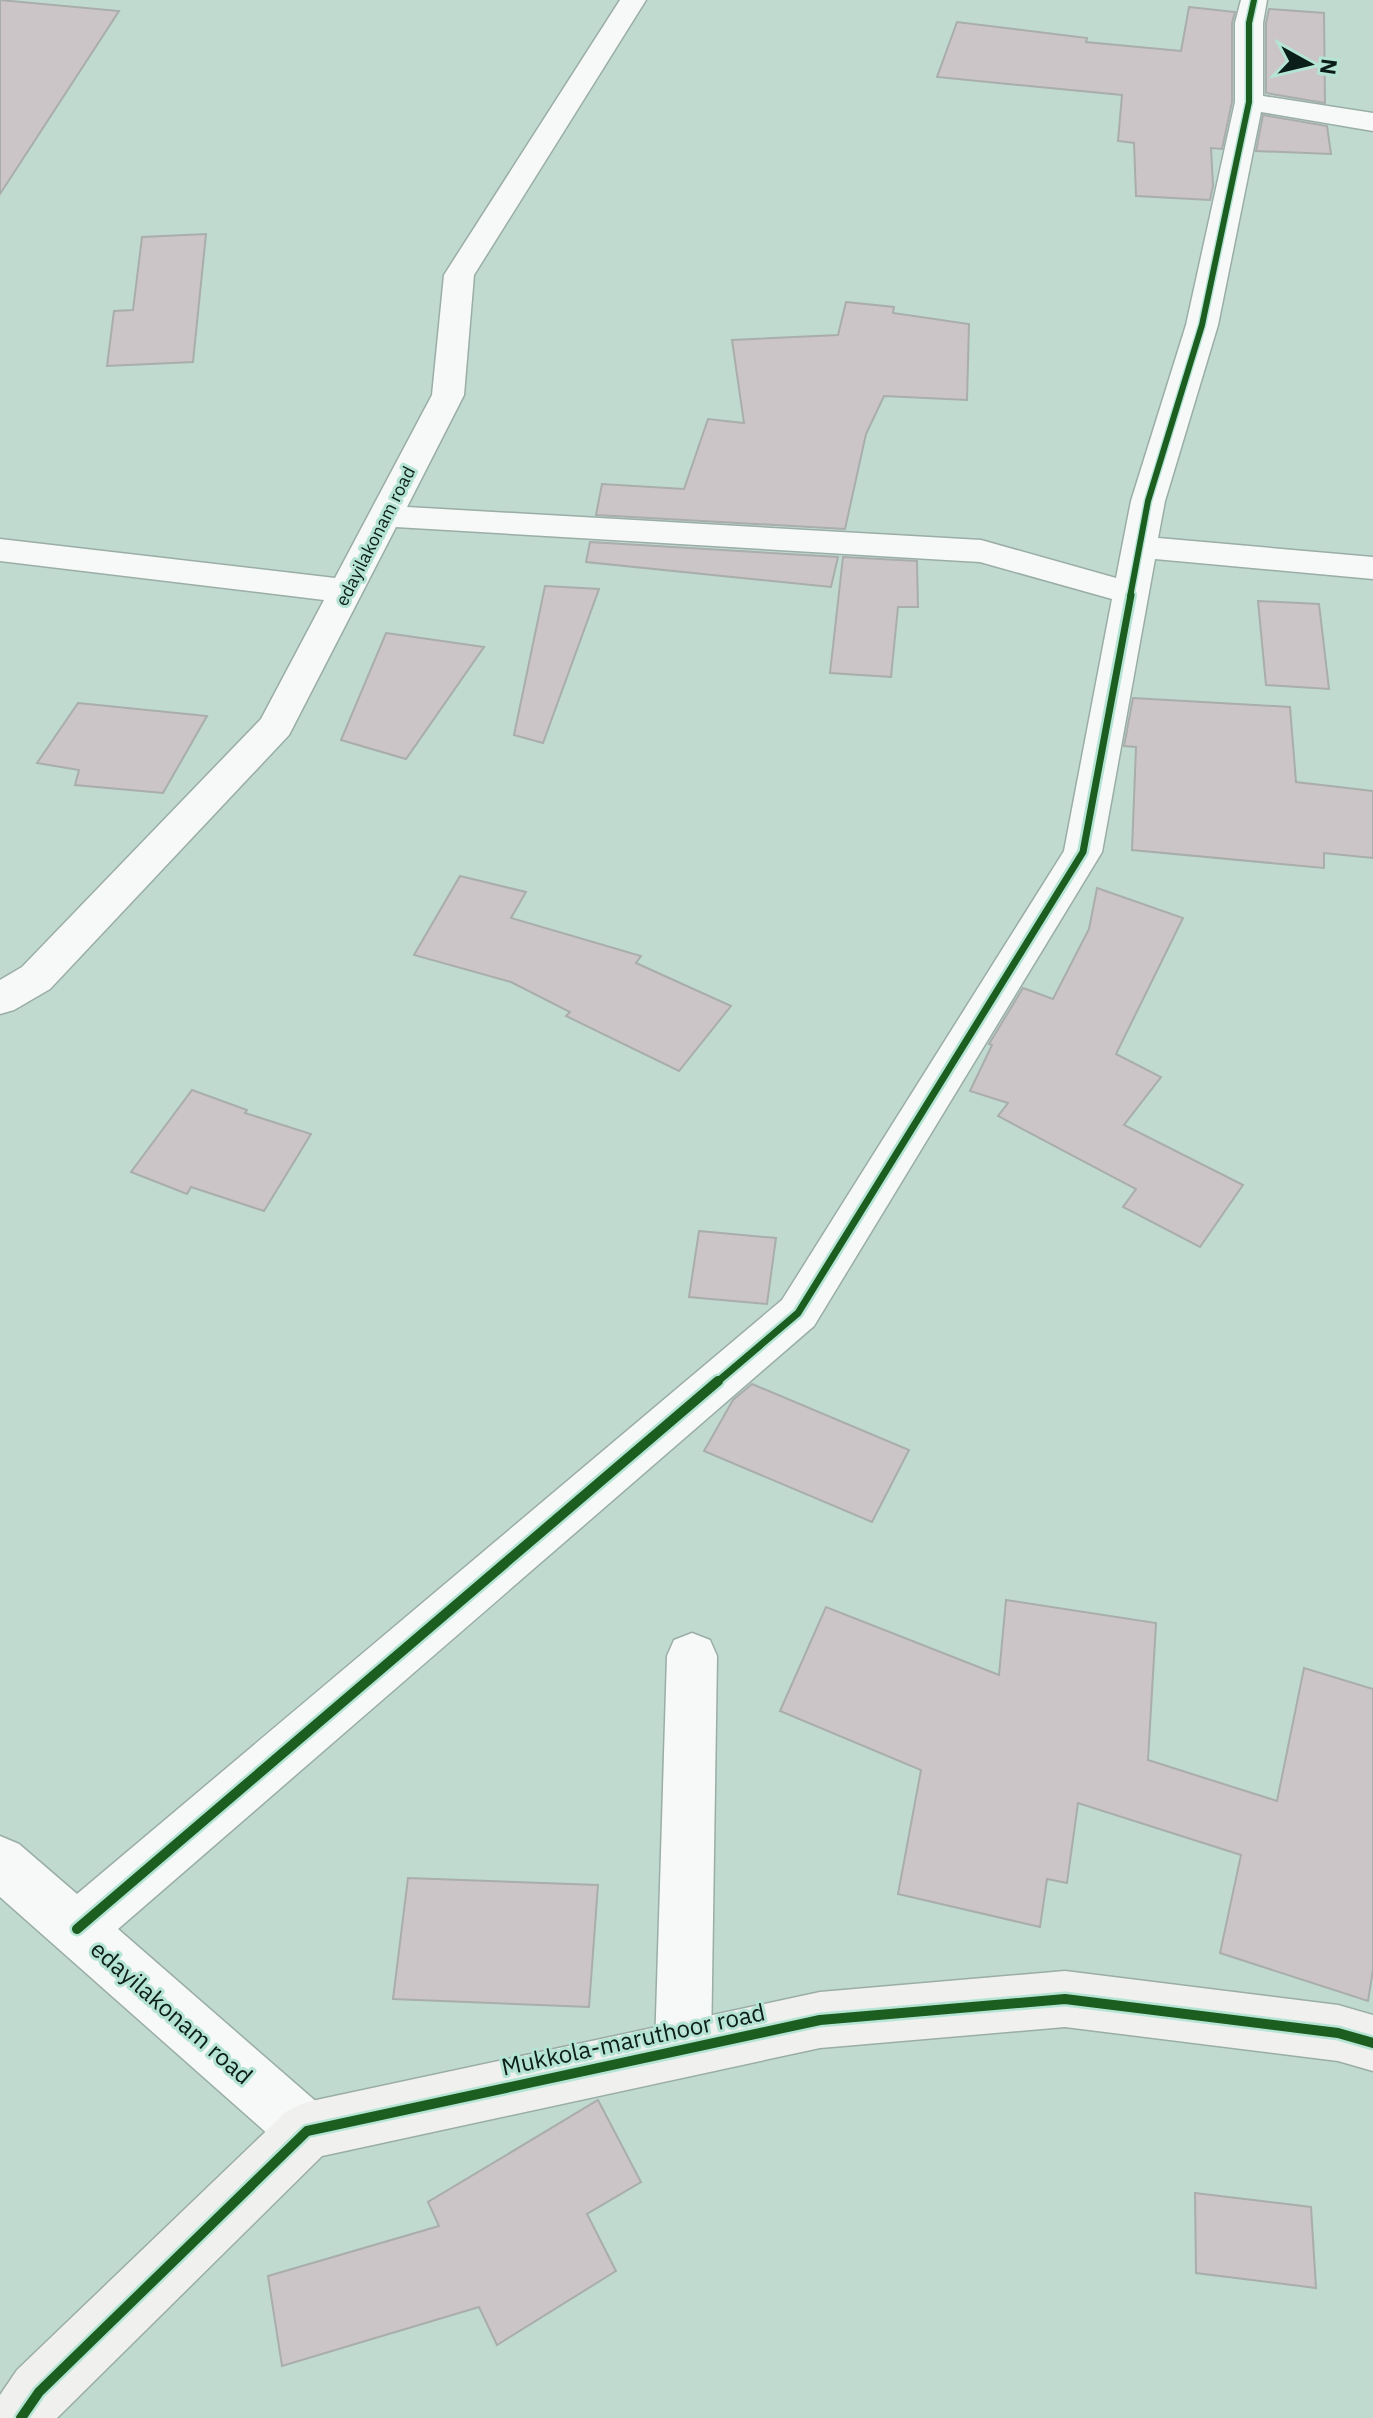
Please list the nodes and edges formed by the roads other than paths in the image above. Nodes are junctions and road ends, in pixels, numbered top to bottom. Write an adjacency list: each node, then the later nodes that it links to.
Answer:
1 (633, 0): 5 (street, edayilakonam road)
2 (1254, 0): 3 (street)
3 (1249, 102): 4 (street); 8 (street)
4 (1373, 122)
5 (385, 516): 8 (street); 9 (street, edayilakonam road)
6 (0, 550): 9 (street)
7 (1373, 568): 8 (street)
8 (1135, 570): 13 (street)
9 (346, 591): 10 (street, edayilakonam road)
10 (0, 999)
11 (692, 1656): 15 (street)
12 (0, 1862): 13 (street, edayilakonam road)
13 (77, 1929): 16 (street, edayilakonam road)
14 (1373, 2043): 15 (street, Mukkola-maruthoor road)
15 (683, 2049): 16 (street, Mukkola-maruthoor road)
16 (307, 2131): 17 (street)
17 (21, 2418)

